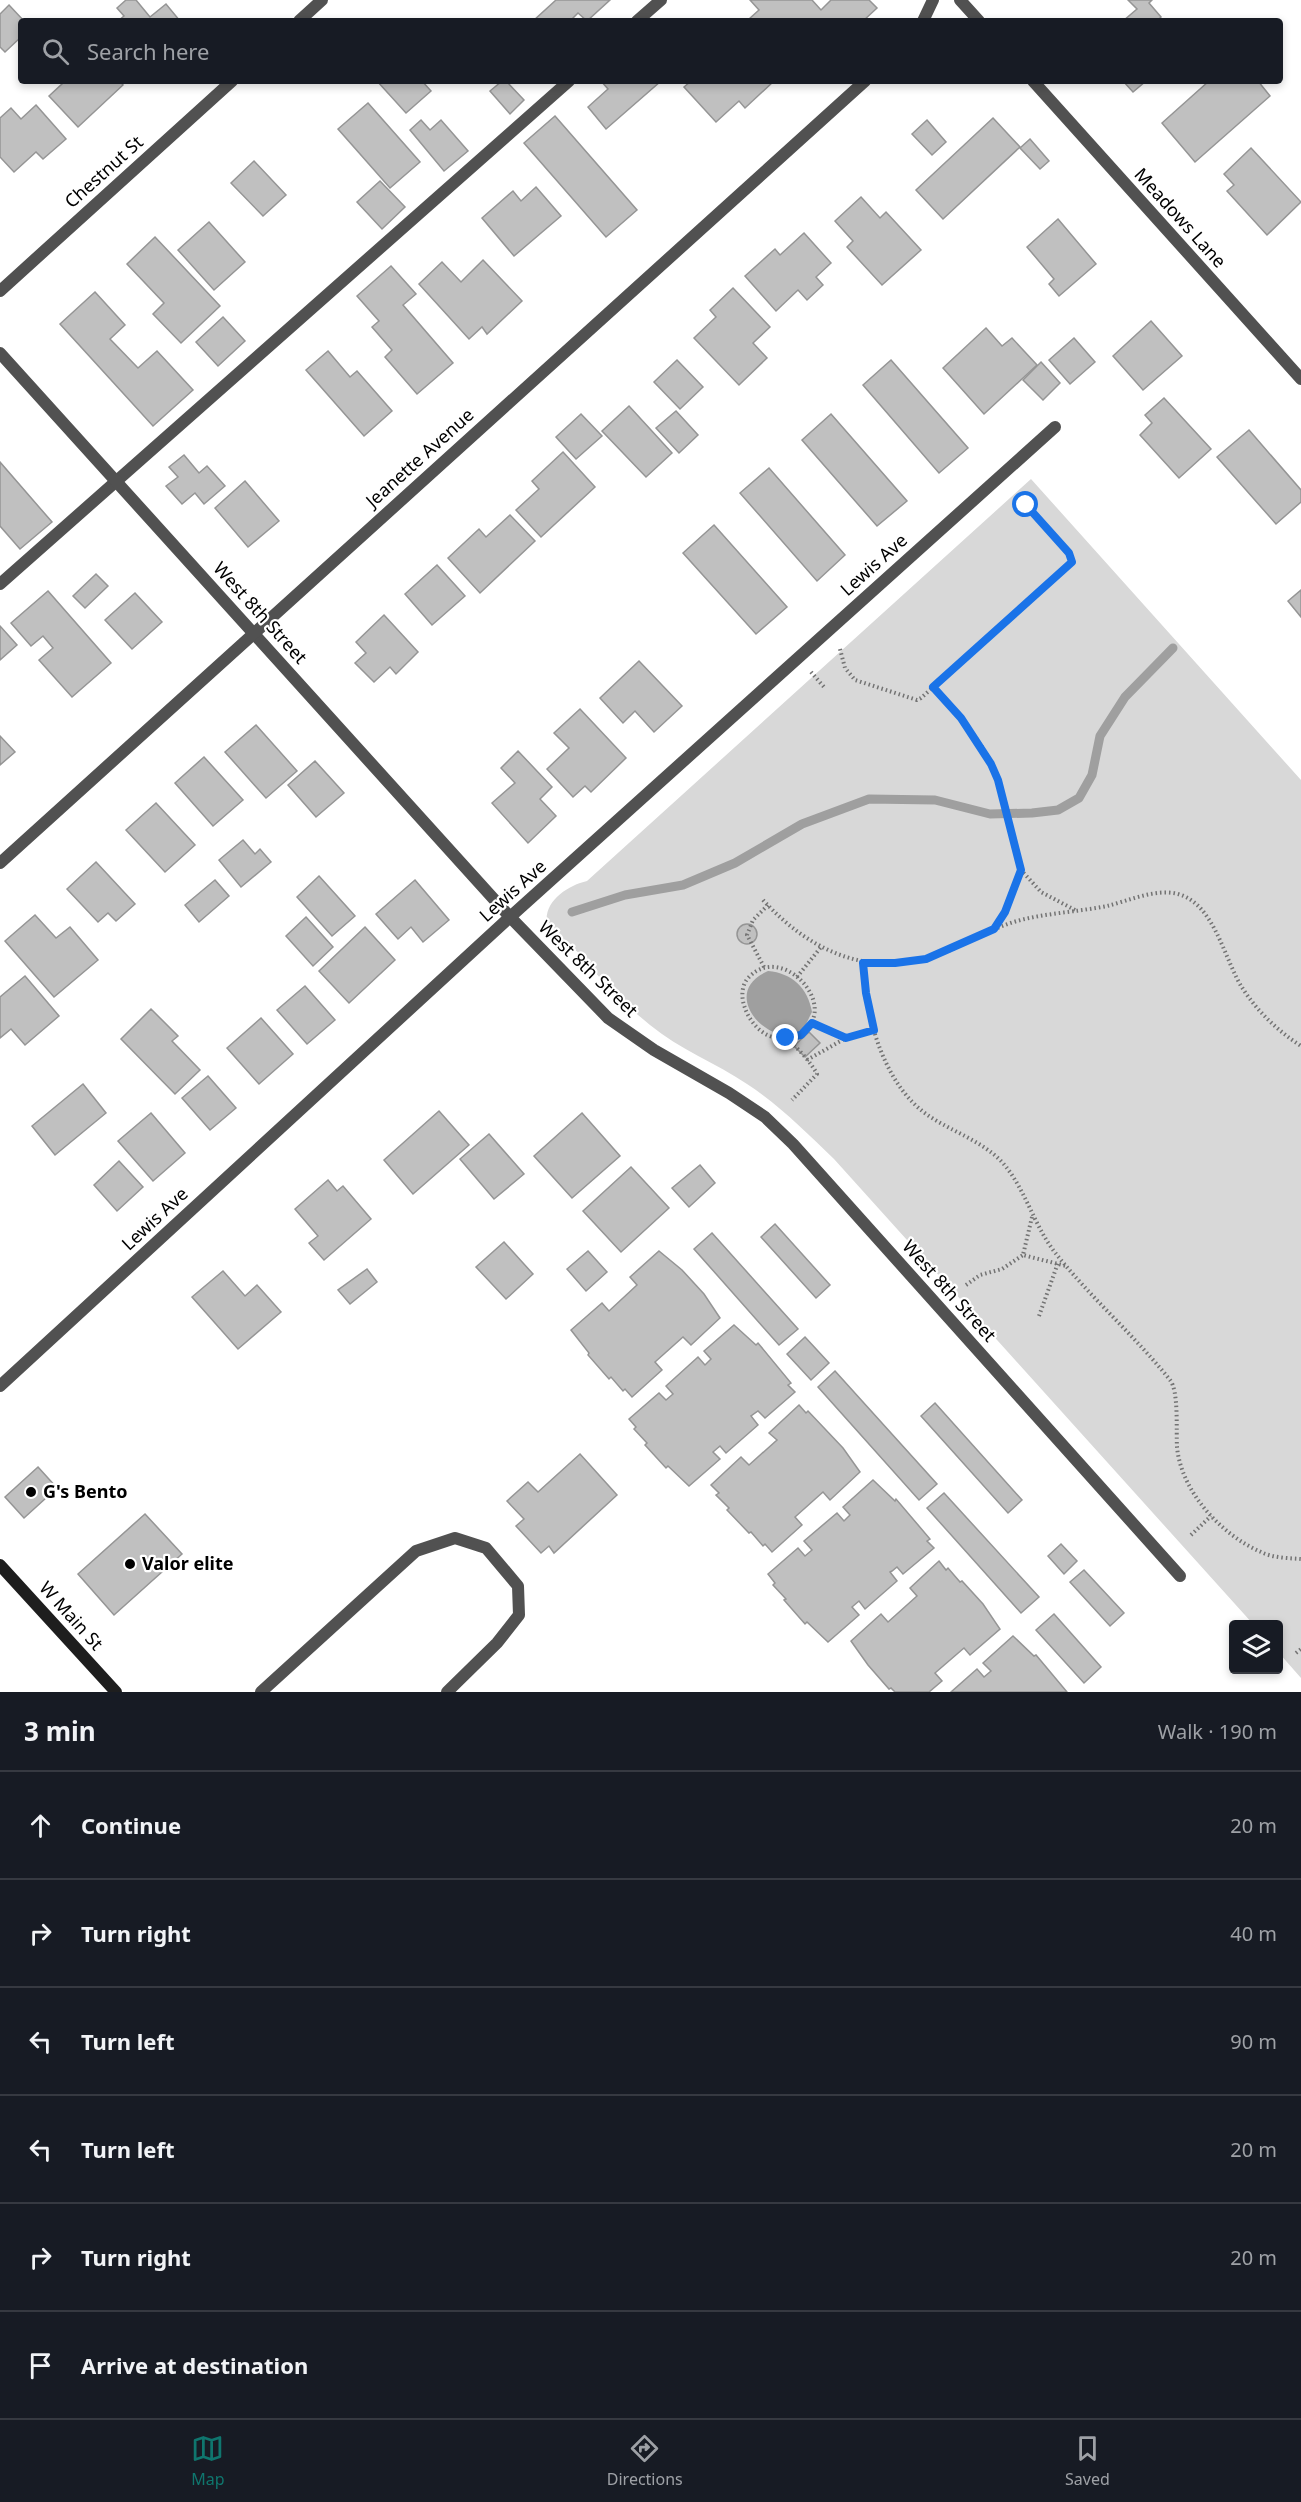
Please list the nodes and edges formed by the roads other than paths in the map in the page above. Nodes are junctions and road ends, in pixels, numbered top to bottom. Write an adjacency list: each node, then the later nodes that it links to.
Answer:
1 (322, 0): 5 (street)
2 (661, 0): 6 (street)
3 (933, 0): 7 (street)
4 (960, 0): 8 (street)
5 (302, 18)
6 (640, 18)
7 (924, 18)
8 (976, 18)
9 (229, 84): 13 (street, Chestnut St)
10 (566, 84): 17 (street)
11 (862, 84): 19 (street, Jeanette Avenue)
12 (1036, 84): 15 (street, Meadows Lane)
13 (0, 291)
14 (0, 353): 17 (street, West 8th Street)
15 (1301, 379)
16 (1055, 427): 21 (street, Lewis Ave)
17 (116, 481): 18 (street); 19 (street, West 8th Street)
18 (0, 584)
19 (254, 633): 20 (street, Jeanette Avenue); 21 (street, West 8th Street)
20 (0, 863)
21 (510, 917): 22 (street, Lewis Ave); 24 (street, West 8th Street)
22 (0, 1386)
23 (0, 1565): 25 (main road, W Main St)
24 (1180, 1576)
25 (116, 1692)
26 (261, 1692): 27 (street)
27 (447, 1692)

